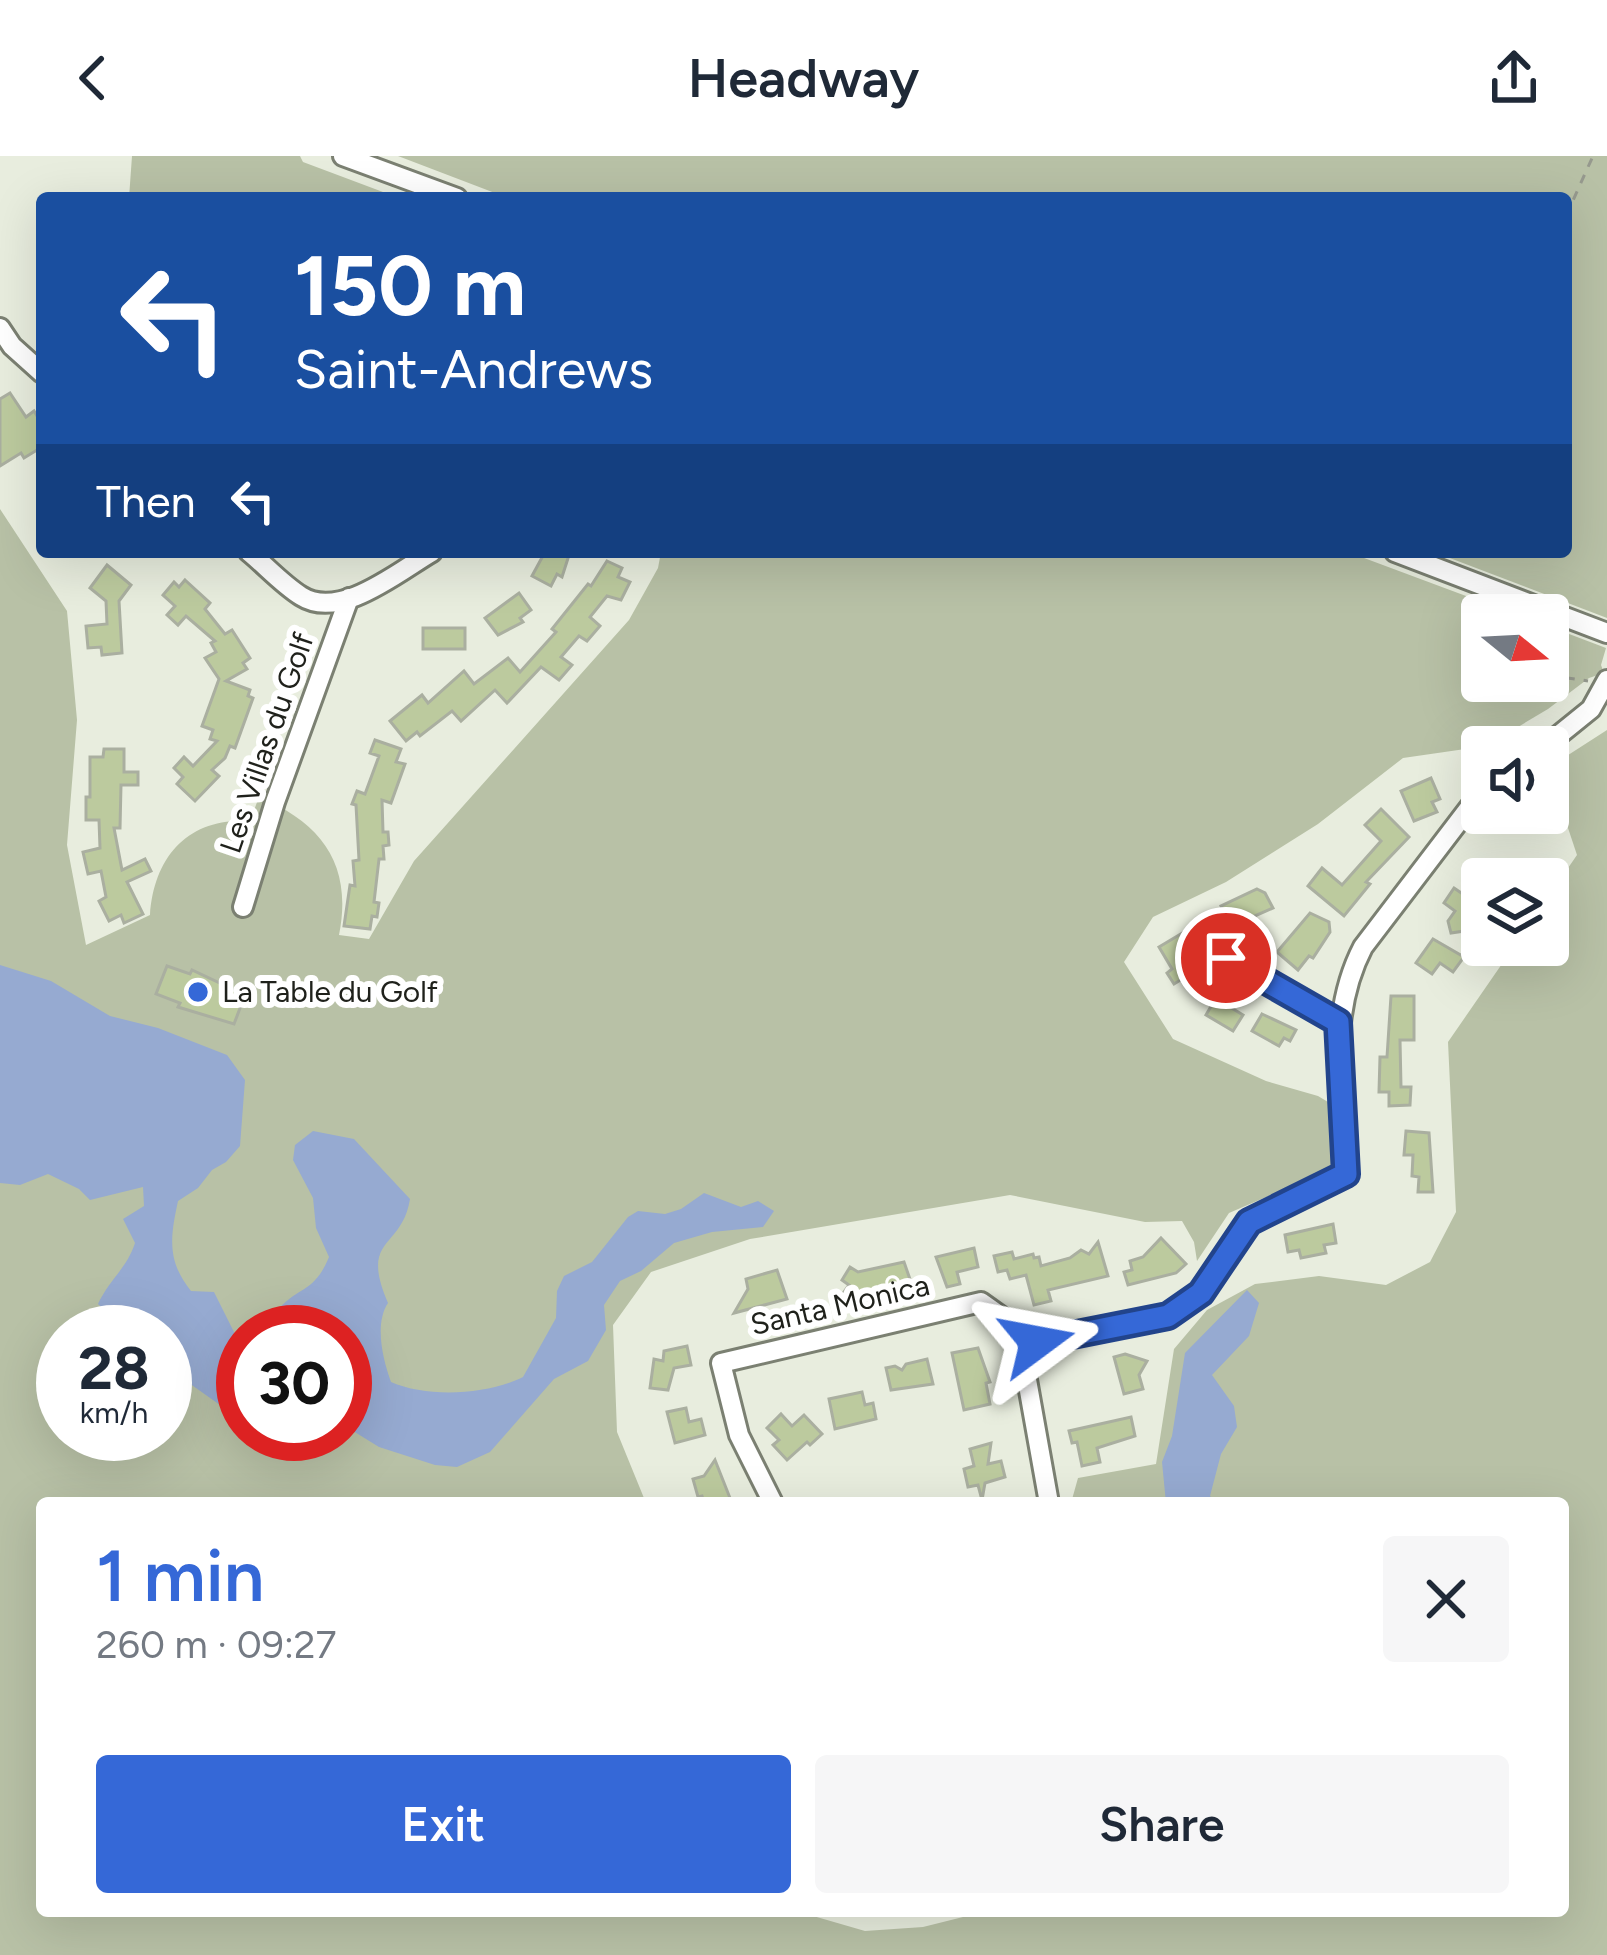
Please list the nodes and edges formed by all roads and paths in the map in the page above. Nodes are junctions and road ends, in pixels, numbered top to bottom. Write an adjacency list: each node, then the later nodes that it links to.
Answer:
1 (343, 156): 3 (street)
2 (1592, 156): 4 (path)
3 (442, 192)
4 (1572, 202)
5 (0, 328): 6 (street)
6 (36, 368)
7 (256, 558): 10 (street, Les Villas du Golf)
8 (421, 558): 10 (street)
9 (1411, 558): 11 (street)
10 (350, 598): 16 (street, Les Villas du Golf)
11 (1607, 633)
12 (1569, 678): 13 (path)
13 (1606, 682): 14 (street)
14 (1569, 727)
15 (1461, 819): 18 (street)
16 (243, 907)
17 (1226, 958): 18 (street)
18 (1338, 1022): 19 (street)
19 (1029, 1344): 20 (street, Santa Monica); 21 (street)
20 (770, 1497)
21 (1048, 1497)

